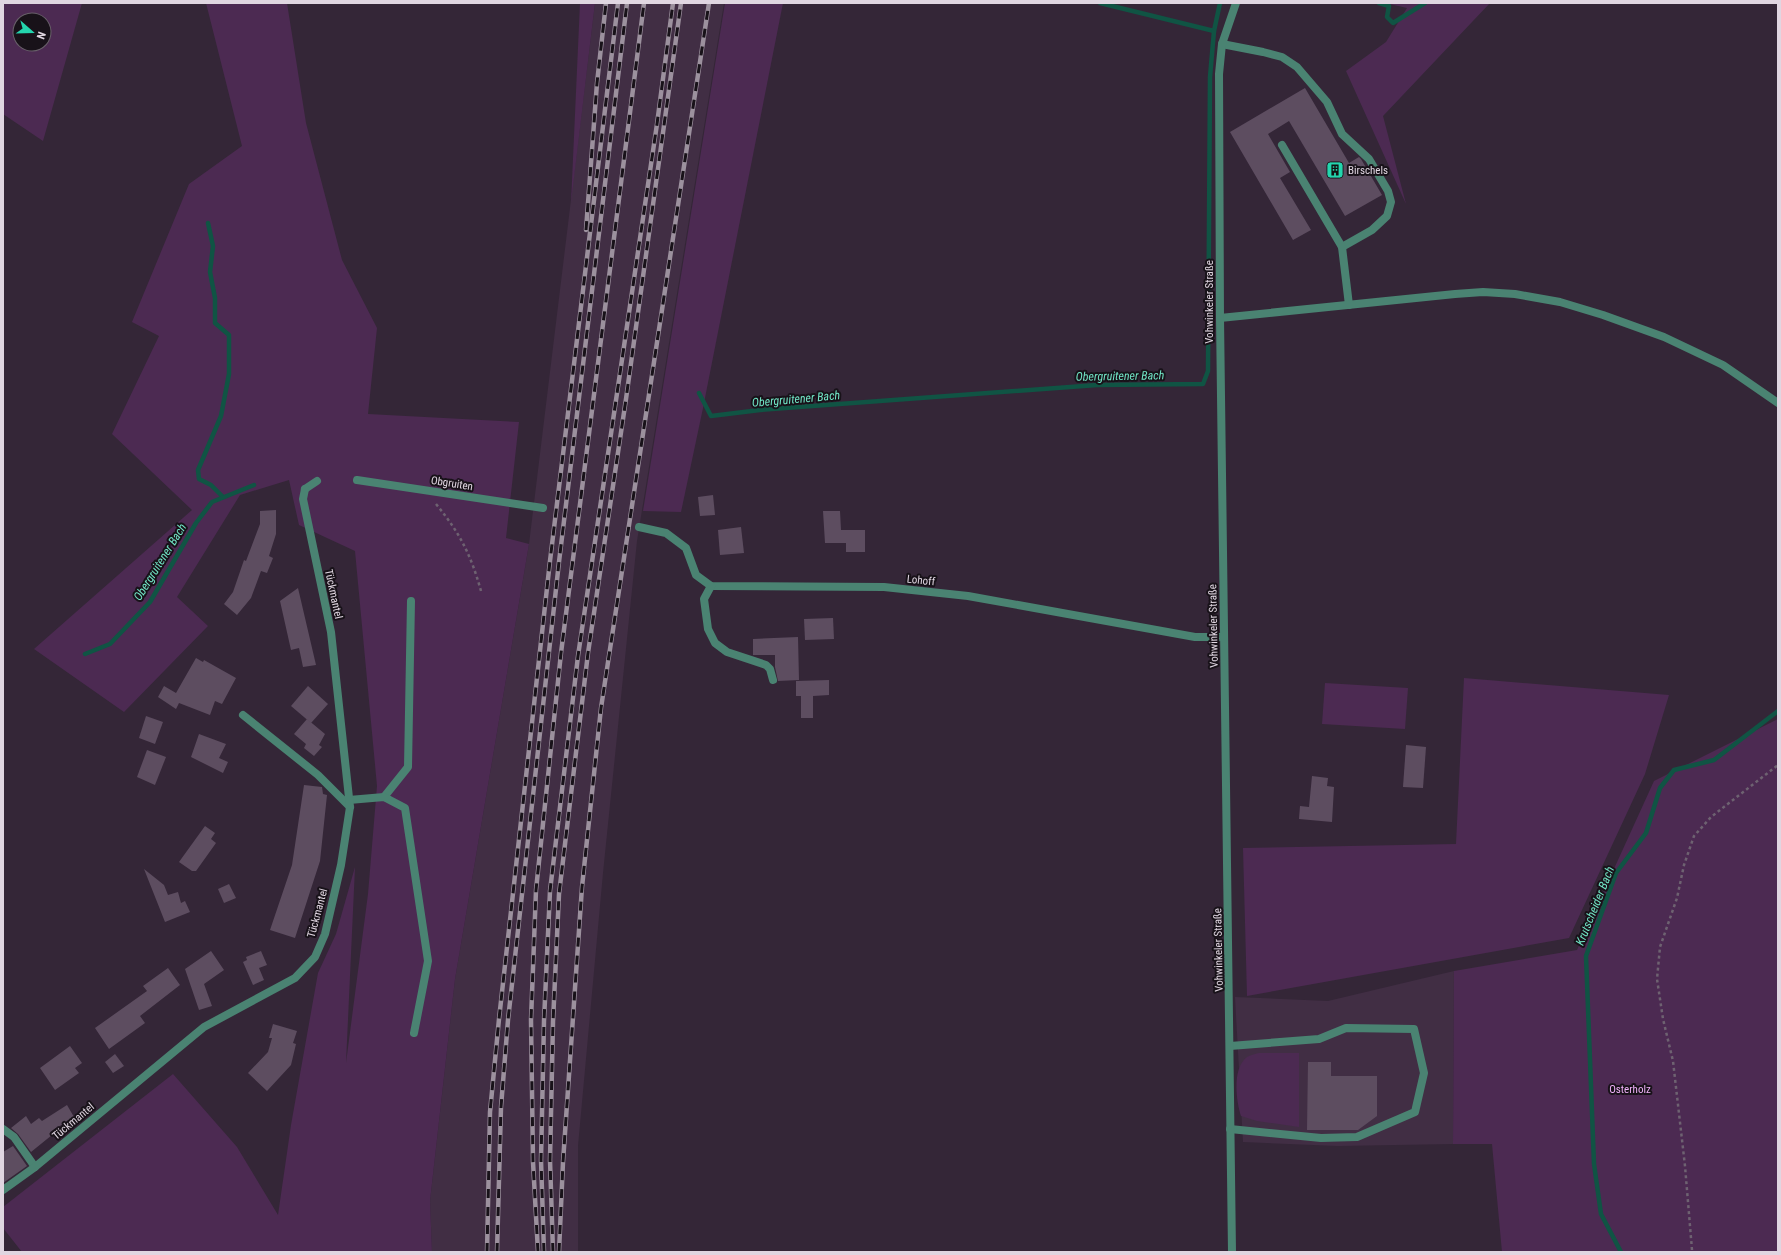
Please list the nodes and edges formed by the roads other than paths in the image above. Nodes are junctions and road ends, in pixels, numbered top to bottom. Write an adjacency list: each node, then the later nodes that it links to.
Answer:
1 (1236, 3): 2 (street, Vohwinkeler Straße)
2 (1222, 44): 4 (street); 6 (street, Vohwinkeler Straße)
3 (1282, 145): 4 (street)
4 (1342, 247): 5 (street)
5 (1349, 305): 6 (street); 7 (street)
6 (1220, 318): 14 (street, Vohwinkeler Straße)
7 (1778, 403)
8 (357, 480): 10 (street, Obgruiten)
9 (317, 481): 18 (street, Tückmantel)
10 (543, 508)
11 (639, 527): 12 (street)
12 (711, 586): 14 (street, Lohoff); 15 (street)
13 (412, 601): 17 (street)
14 (1224, 637): 20 (street, Vohwinkeler Straße)
15 (773, 680)
16 (242, 716): 18 (street)
17 (384, 797): 18 (street); 19 (street)
18 (350, 804): 23 (street, Tückmantel)
19 (414, 1033)
20 (1230, 1046): 22 (street, Vohwinkeler Straße); 22 (street)
21 (3, 1129): 23 (street)
22 (1230, 1129): 25 (street, Vohwinkeler Straße)
23 (35, 1167): 24 (street, Tückmantel)
24 (3, 1190)
25 (1232, 1252)

